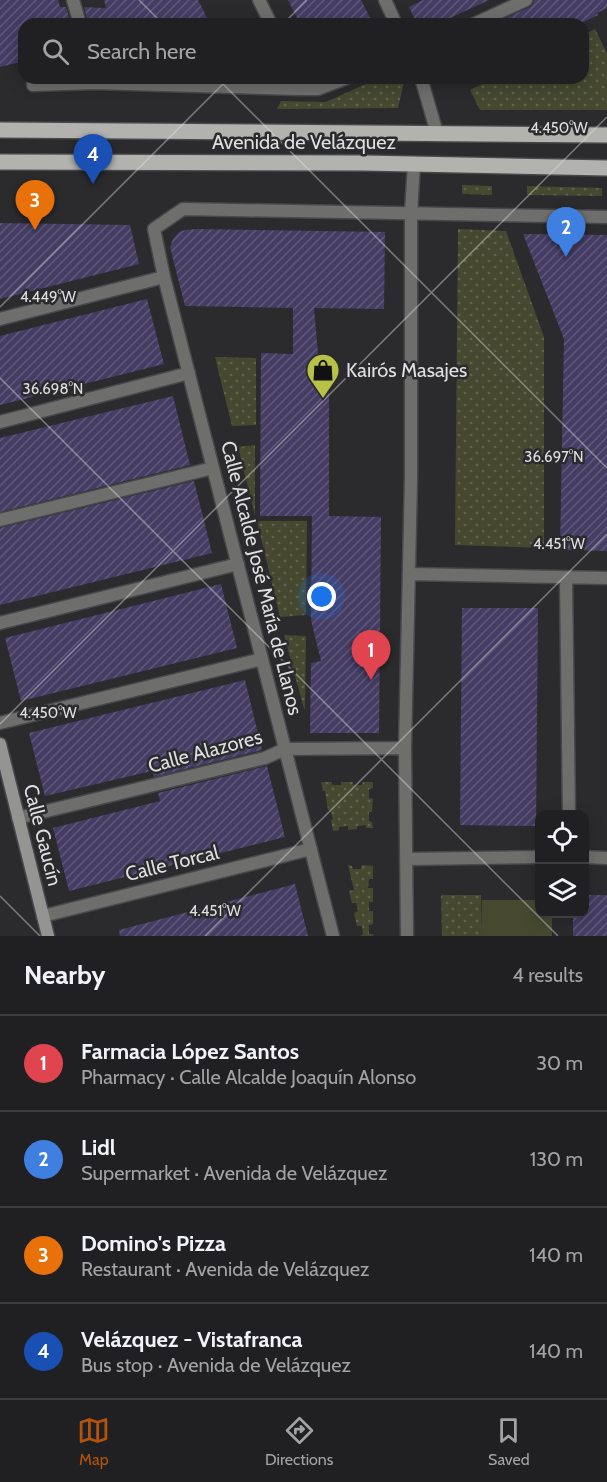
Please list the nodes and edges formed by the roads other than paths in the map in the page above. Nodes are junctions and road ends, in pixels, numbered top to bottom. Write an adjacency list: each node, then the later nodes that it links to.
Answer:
1 (74, 0): 5 (street)
2 (259, 0): 6 (street)
3 (385, 0): 7 (street)
4 (526, 0): 8 (street)
5 (78, 18)
6 (268, 18)
7 (393, 18)
8 (487, 18)
9 (45, 84): 13 (street)
10 (298, 84): 11 (street)
11 (331, 84)
12 (423, 84): 15 (street)
13 (33, 85)
14 (0, 130): 15 (main road, Avenida de Velázquez)
15 (437, 133): 16 (main road, Avenida de Velázquez)
16 (607, 135)
17 (0, 162): 18 (main road, Avenida de Velázquez)
18 (414, 164): 19 (main road, Avenida de Velázquez); 20 (street)
19 (607, 168)
20 (411, 213): 21 (street); 22 (street, Calle Alcalde José María de Llanos); 29 (street)
21 (607, 217)
22 (164, 277): 23 (street); 24 (street, Calle Alcalde José María de Llanos)
23 (0, 319)
24 (189, 373): 25 (street); 26 (street, Calle Alcalde José María de Llanos)
25 (0, 422)
26 (213, 468): 27 (street); 28 (street, Calle Alcalde José María de Llanos)
27 (0, 520)
28 (238, 564): 32 (street); 33 (street, Calle Alcalde José María de Llanos)
29 (409, 574): 30 (street); 36 (street)
30 (566, 578): 31 (street); 38 (street)
31 (607, 578)
32 (0, 623)
33 (262, 658): 34 (street); 35 (street, Calle Alcalde José María de Llanos)
34 (0, 723)
35 (285, 748): 36 (street, Calle Alazores); 39 (street, Calle Alazores); 40 (street, Calle Alcalde José María de Llanos)
36 (405, 748): 44 (street)
37 (1, 752): 39 (main road, Calle Gaucín)
38 (569, 810)
39 (18, 818): 45 (main road, Calle Gaucín)
40 (311, 849): 45 (street, Calle Torcal); 47 (street, Calle Alcalde José María de Llanos)
41 (535, 857): 44 (street)
42 (589, 857): 43 (street)
43 (607, 858)
44 (406, 860): 48 (street)
45 (43, 916): 46 (main road, Calle Gaucín)
46 (48, 936)
47 (333, 936)
48 (407, 936)

